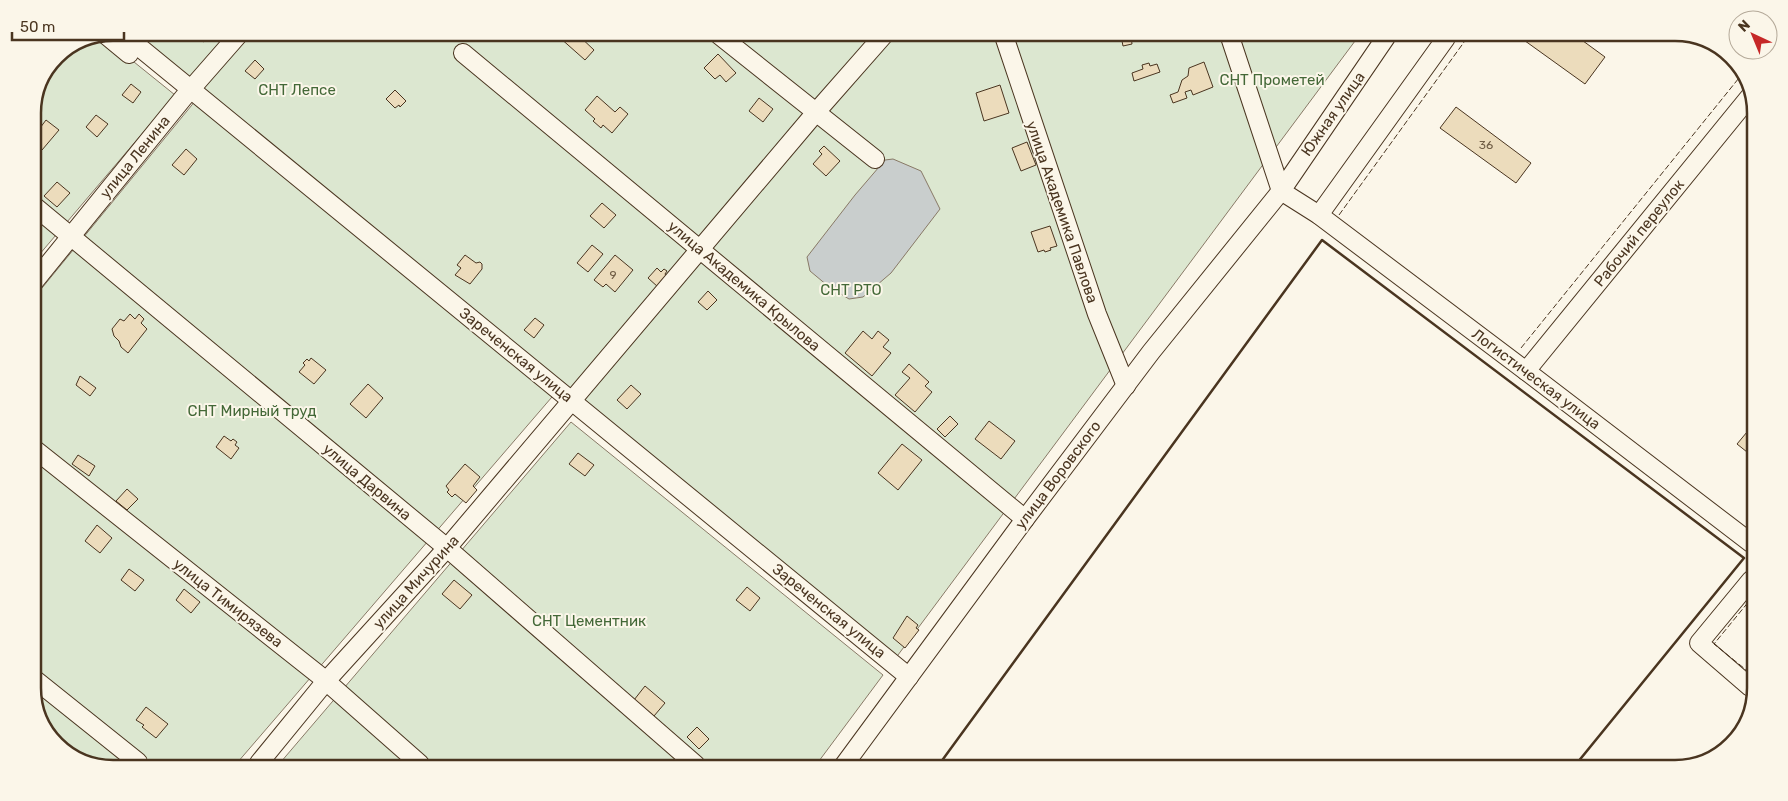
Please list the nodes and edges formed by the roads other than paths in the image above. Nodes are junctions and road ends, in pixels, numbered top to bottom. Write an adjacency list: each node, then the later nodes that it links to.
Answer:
1 (114, 41): 11 (street)
2 (132, 41): 11 (street, Зареченская улица)
3 (233, 41): 11 (street, улица Ленина)
4 (728, 41): 13 (street)
5 (879, 41): 13 (street, улица Мичурина)
6 (1006, 41): 22 (street, улица Академика Павлова)
7 (1231, 41): 15 (street)
8 (1384, 41): 15 (street, Южная улица)
9 (1444, 41): 17 (street)
10 (463, 53): 19 (street, улица Академика Крылова)
11 (188, 93): 18 (street, улица Ленина); 23 (street, Зареченская улица)
12 (1746, 102): 21 (street, Рабочий переулок)
13 (816, 111): 14 (street); 19 (street, улица Мичурина)
14 (875, 159)
15 (1281, 190): 17 (street, Логистическая улица); 22 (street, улица Воровского)
16 (41, 212): 18 (street, улица Дарвина)
17 (1319, 215): 21 (street, Логистическая улица)
18 (71, 236): 20 (street, улица Ленина); 27 (street, улица Дарвина)
19 (700, 249): 23 (street, улица Мичурина); 25 (street, улица Академика Крылова)
20 (41, 273)
21 (1526, 371): 26 (street, Логистическая улица)
22 (1126, 386): 25 (street, улица Воровского)
23 (572, 400): 27 (street, улица Мичурина); 29 (street, Зареченская улица)
24 (41, 454): 30 (street, улица Тимирязева)
25 (1025, 519): 29 (street, улица Воровского)
26 (1747, 540)
27 (447, 548): 30 (street, улица Мичурина); 36 (street, улица Дарвина)
28 (1747, 585): 32 (street)
29 (909, 677): 37 (street, улица Воровского)
30 (326, 681): 34 (street, улица Мичурина); 35 (street, улица Тимирязева)
31 (41, 684): 33 (street)
32 (1747, 685)
33 (136, 760)
34 (261, 760)
35 (415, 760)
36 (690, 760)
37 (848, 760)

